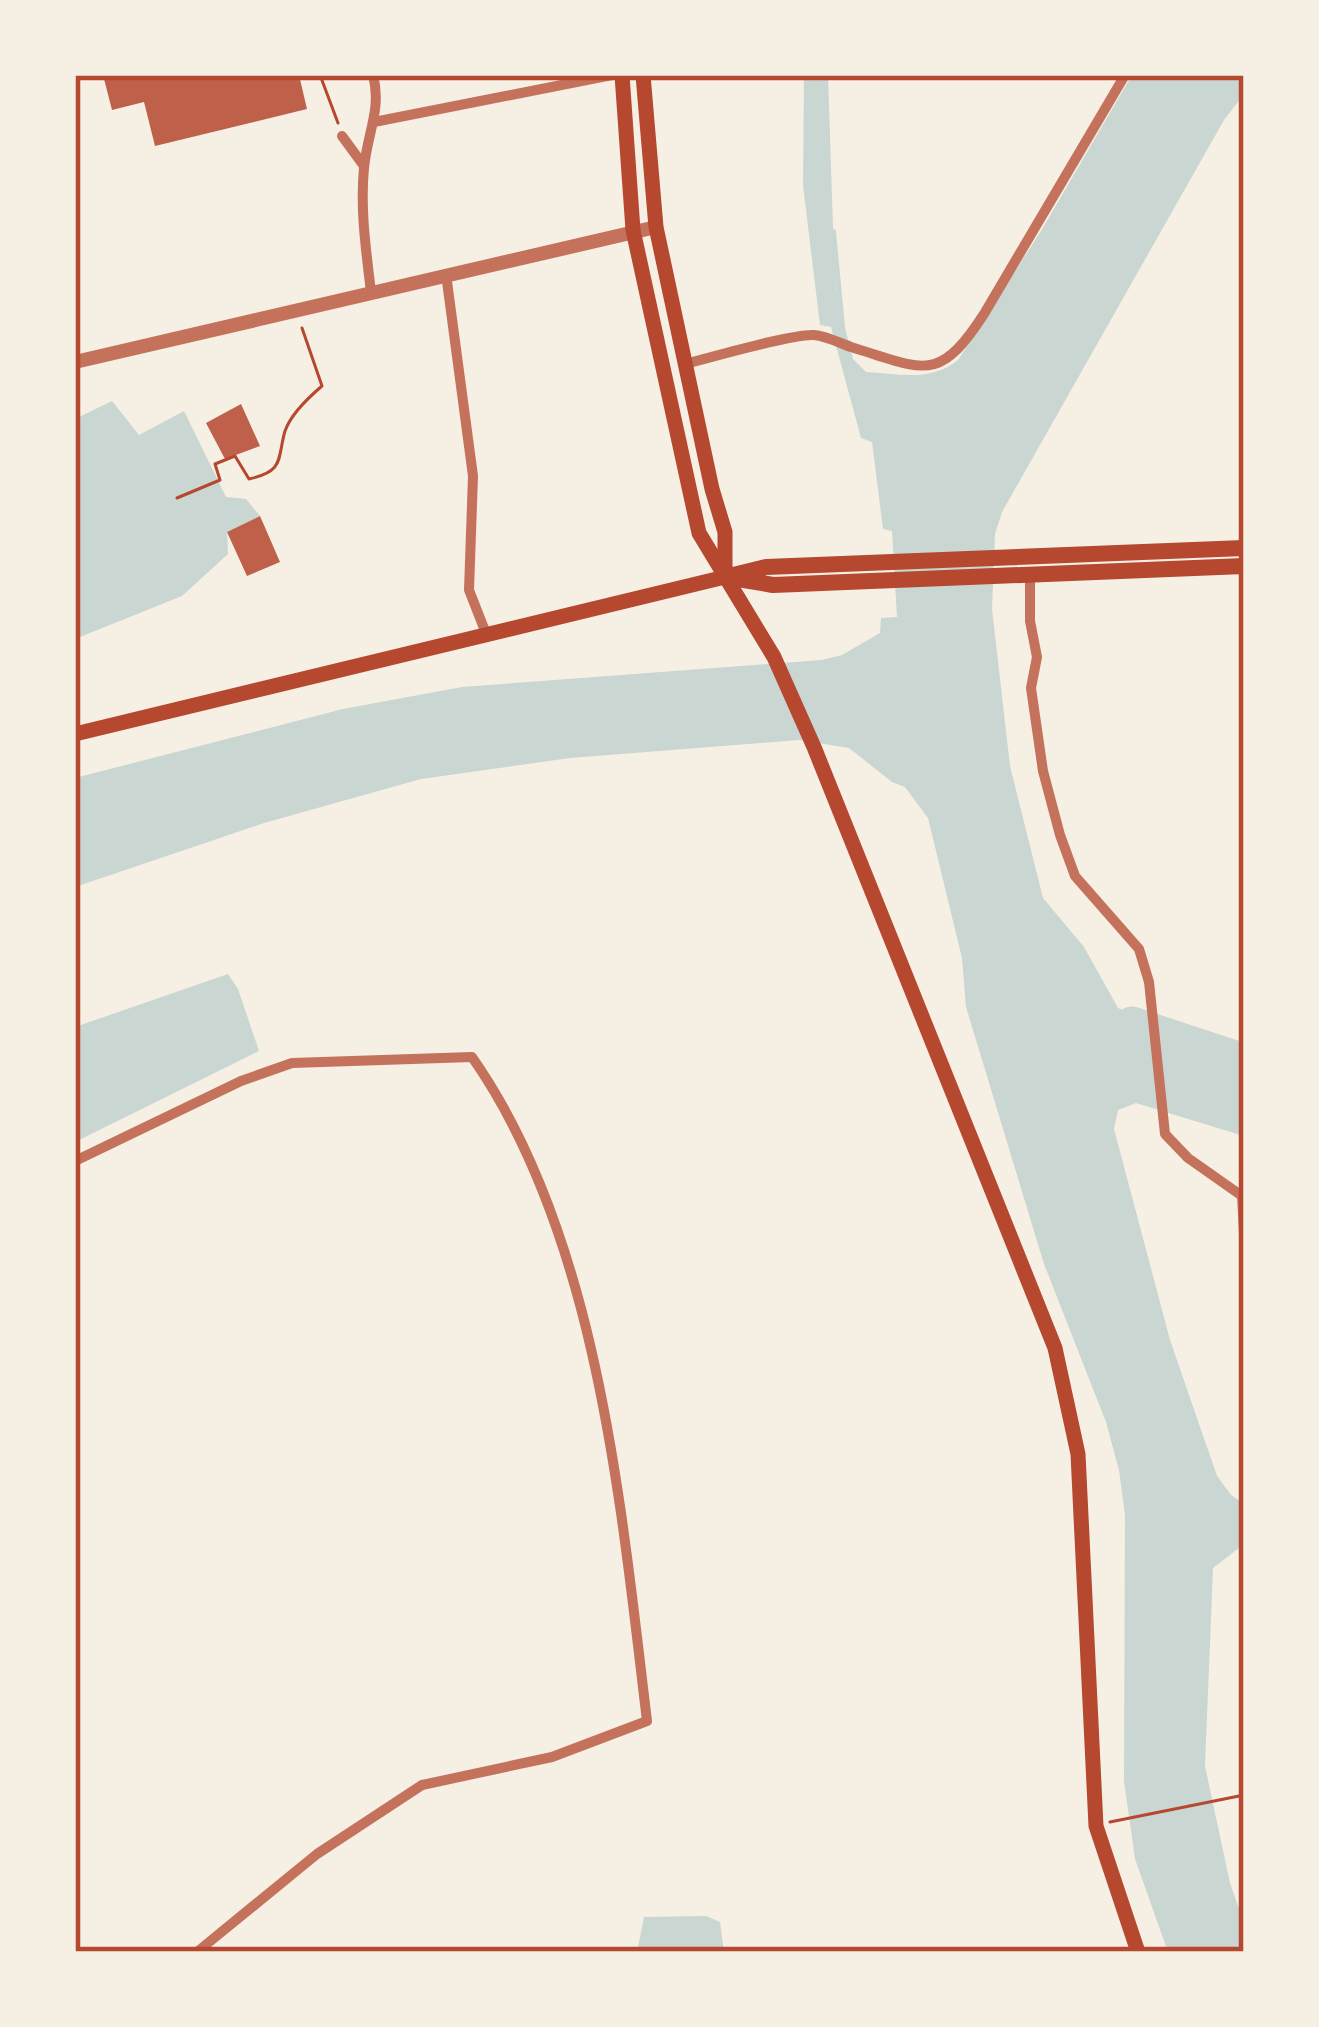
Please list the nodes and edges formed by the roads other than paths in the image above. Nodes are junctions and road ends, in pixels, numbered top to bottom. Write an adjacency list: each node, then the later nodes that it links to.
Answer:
1 (373, 75): 6 (street)
2 (612, 75): 6 (street)
3 (622, 75): 10 (main road)
4 (643, 75): 9 (main road)
5 (1125, 75): 14 (street)
6 (374, 122): 8 (street)
7 (342, 136): 8 (street)
8 (364, 166): 12 (street)
9 (656, 227): 10 (street); 14 (main road)
10 (633, 230): 11 (street); 19 (main road)
11 (446, 274): 12 (street); 20 (street)
12 (370, 292): 13 (street)
13 (75, 362)
14 (685, 364): 19 (main road)
15 (1244, 548): 16 (main road)
16 (995, 566): 18 (main road); 19 (main road)
17 (1244, 566): 18 (main road)
18 (1030, 573): 23 (street)
19 (725, 577): 20 (main road); 26 (main road)
20 (487, 635): 21 (main road)
21 (75, 734)
22 (75, 1161): 25 (street)
23 (1243, 1195): 24 (street)
24 (1244, 1233)
25 (197, 1952)
26 (1138, 1952)

